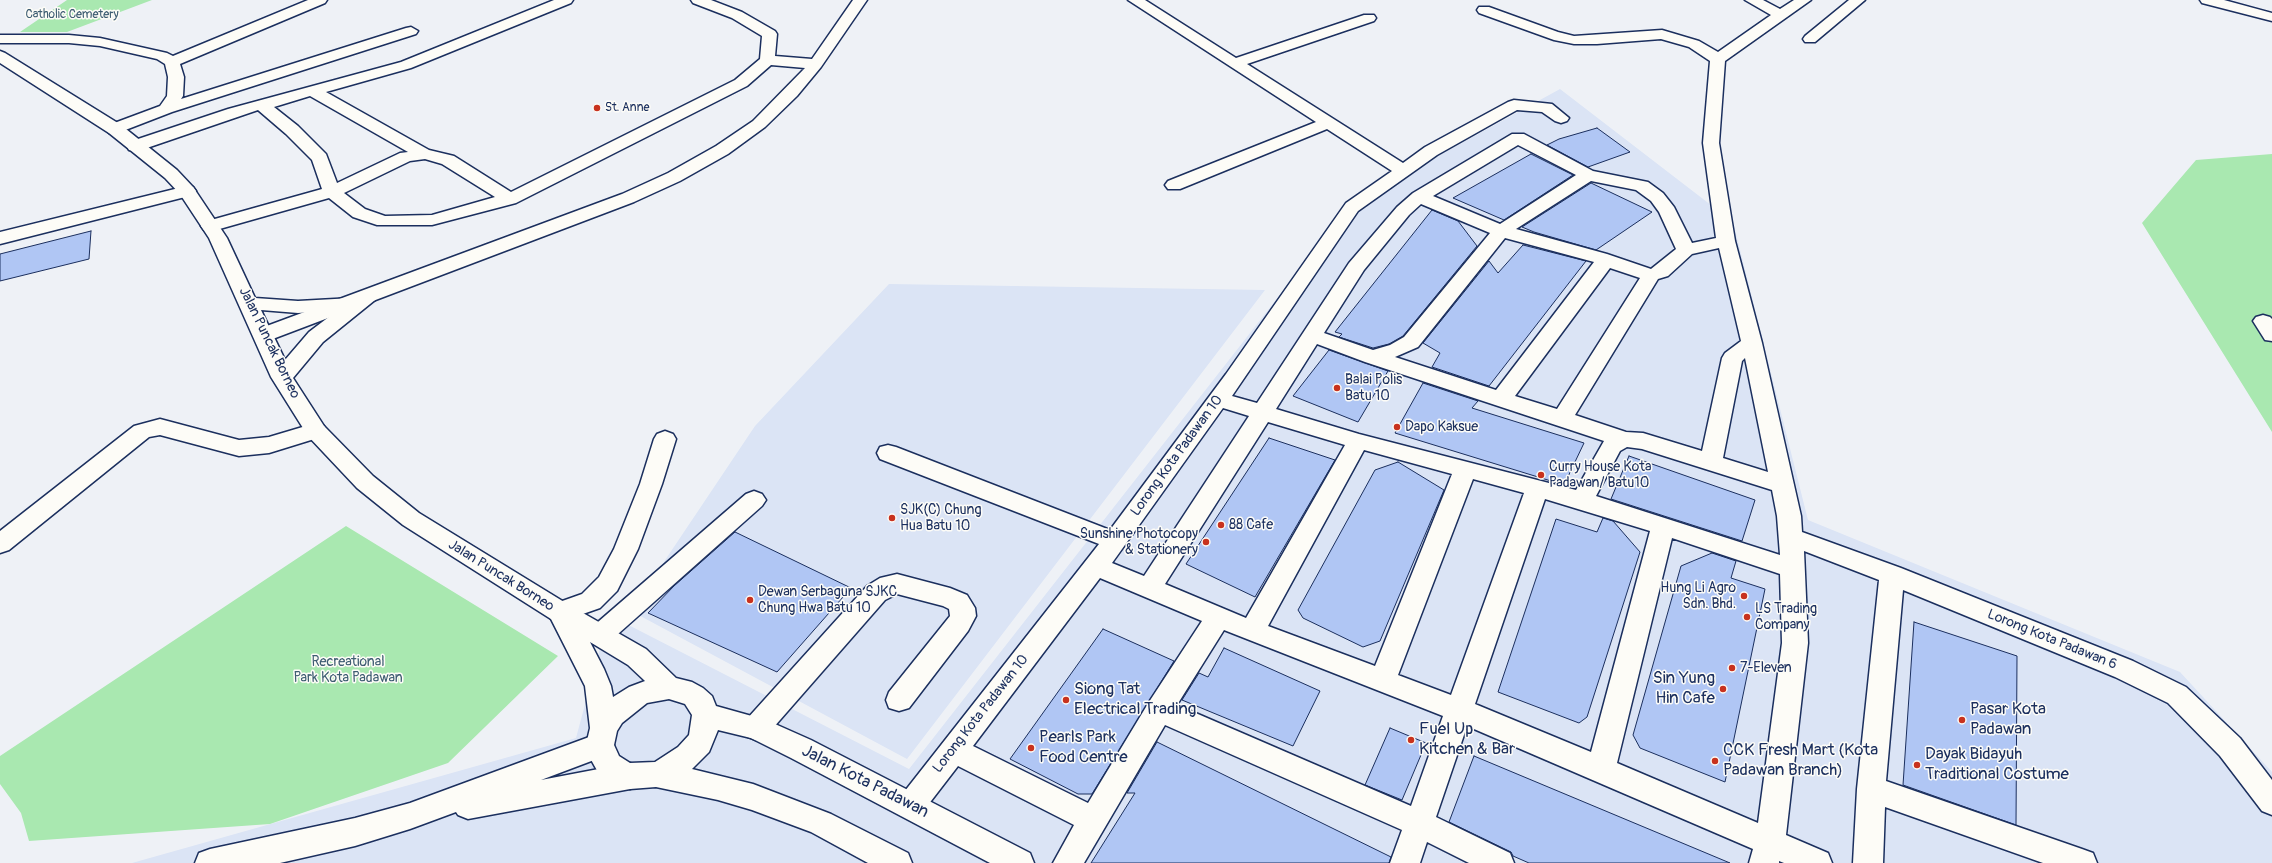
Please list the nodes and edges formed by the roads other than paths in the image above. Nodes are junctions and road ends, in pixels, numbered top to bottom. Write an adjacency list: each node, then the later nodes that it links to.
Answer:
1 (299, 0): 19 (street)
2 (320, 0): 19 (street)
3 (566, 0): 24 (street)
4 (698, 0): 21 (street)
5 (860, 0): 23 (street)
6 (1135, 0): 22 (street)
7 (1752, 0): 12 (street)
8 (1804, 0): 12 (street)
9 (1858, 0): 17 (street)
10 (2207, 0): 13 (street)
11 (1484, 10): 20 (street)
12 (1781, 14): 20 (street)
13 (2272, 17)
14 (1369, 18): 22 (street)
15 (411, 32): 26 (street)
16 (0, 39): 19 (street)
17 (1810, 39)
18 (0, 56): 29 (street, Jalan Puncak Borneo)
19 (167, 59): 26 (street)
20 (1718, 59): 42 (street)
21 (767, 60): 23 (street); 38 (street)
22 (1236, 63): 28 (street)
23 (816, 64): 46 (street)
24 (312, 90): 25 (street); 31 (street)
25 (273, 101): 30 (street); 36 (street)
26 (166, 108): 29 (street)
27 (1562, 118): 32 (street, Lorong Kota Padawan 10)
28 (1328, 123): 32 (street); 34 (street)
29 (115, 129): 30 (street, Jalan Puncak Borneo)
30 (135, 146): 35 (street, Jalan Puncak Borneo)
31 (425, 154): 36 (street); 38 (street)
32 (1404, 171): 54 (street, Lorong Kota Padawan 10)
33 (1588, 175): 37 (street); 40 (street); 43 (street)
34 (1174, 185)
35 (187, 191): 39 (street, Jalan Puncak Borneo); 41 (street)
36 (332, 192): 38 (street); 39 (street)
37 (1419, 197): 40 (street); 49 (street)
38 (510, 199)
39 (210, 226): 47 (street, Jalan Puncak Borneo)
40 (1501, 231): 44 (street); 52 (street)
41 (0, 238)
42 (1726, 241): 43 (street); 51 (street)
43 (1686, 250): 45 (street)
44 (1606, 260): 45 (street); 55 (street)
45 (1651, 275): 57 (street)
46 (368, 296): 48 (street); 53 (street)
47 (247, 303): 48 (street); 50 (street, Jalan Puncak Borneo)
48 (348, 303): 50 (street)
49 (1311, 334): 52 (street); 56 (street)
50 (263, 335): 53 (street, Jalan Puncak Borneo)
51 (1752, 342): 63 (street); 65 (street)
52 (1372, 357): 55 (street)
53 (282, 377): 58 (street, Jalan Puncak Borneo)
54 (1218, 399): 56 (street); 71 (street, Lorong Kota Padawan 10)
55 (1501, 399): 57 (street)
56 (1262, 413): 61 (street); 76 (street)
57 (1562, 419): 60 (street)
58 (316, 431): 72 (street); 77 (street, Jalan Puncak Borneo)
59 (665, 439): 77 (street)
60 (1624, 439): 63 (street); 68 (street)
61 (1358, 441): 64 (street); 79 (street)
62 (888, 453): 71 (street)
63 (1711, 462): 65 (street)
64 (1466, 468): 66 (street); 81 (street)
65 (1781, 484): 70 (street)
66 (1538, 487): 68 (street); 85 (street)
67 (754, 500): 80 (street)
68 (1582, 500): 69 (street)
69 (1663, 526): 74 (street); 90 (street)
70 (1791, 537): 74 (street); 75 (street, Lorong Kota Padawan 6)
71 (1115, 541): 73 (street, Lorong Kota Padawan 10)
72 (0, 544)
73 (1095, 566): 76 (street); 89 (street, Lorong Kota Padawan 10)
74 (1793, 569): 98 (street)
75 (1892, 575): 92 (street); 93 (street, Lorong Kota Padawan 6)
76 (1149, 589): 78 (street)
77 (560, 612): 80 (street, Jalan Puncak Borneo); 88 (street, Jalan Puncak Borneo)
78 (1219, 617): 79 (street); 84 (street)
79 (1252, 631): 81 (street)
80 (600, 635): 82 (street, Jalan Puncak Borneo)
81 (1382, 681): 85 (street)
82 (670, 688): 86 (street); 88 (street)
83 (899, 700): 87 (street)
84 (1159, 710): 96 (street); 97 (street)
85 (1459, 710): 90 (street); 97 (street)
86 (706, 715): 87 (street, Jalan Kota Padawan); 91 (street)
87 (756, 728): 94 (street, Jalan Kota Padawan)
88 (602, 737): 91 (street); 95 (street)
89 (953, 750): 94 (street, Lorong Kota Padawan 10); 96 (street)
90 (1601, 769): 98 (street)
91 (643, 775): 95 (street); 100 (street)
92 (1871, 789): 106 (street); 107 (street)
93 (2272, 802)
94 (911, 805): 101 (street, Jalan Kota Padawan)
95 (410, 816): 99 (street)
96 (1093, 820): 102 (street)
97 (1419, 823): 103 (street); 104 (street)
98 (1767, 853): 105 (street)
99 (210, 863)
100 (897, 863)
101 (1018, 863)
102 (1068, 863)
103 (1405, 863)
104 (1499, 863)
105 (1817, 863)
106 (1868, 863)
107 (2082, 863)

